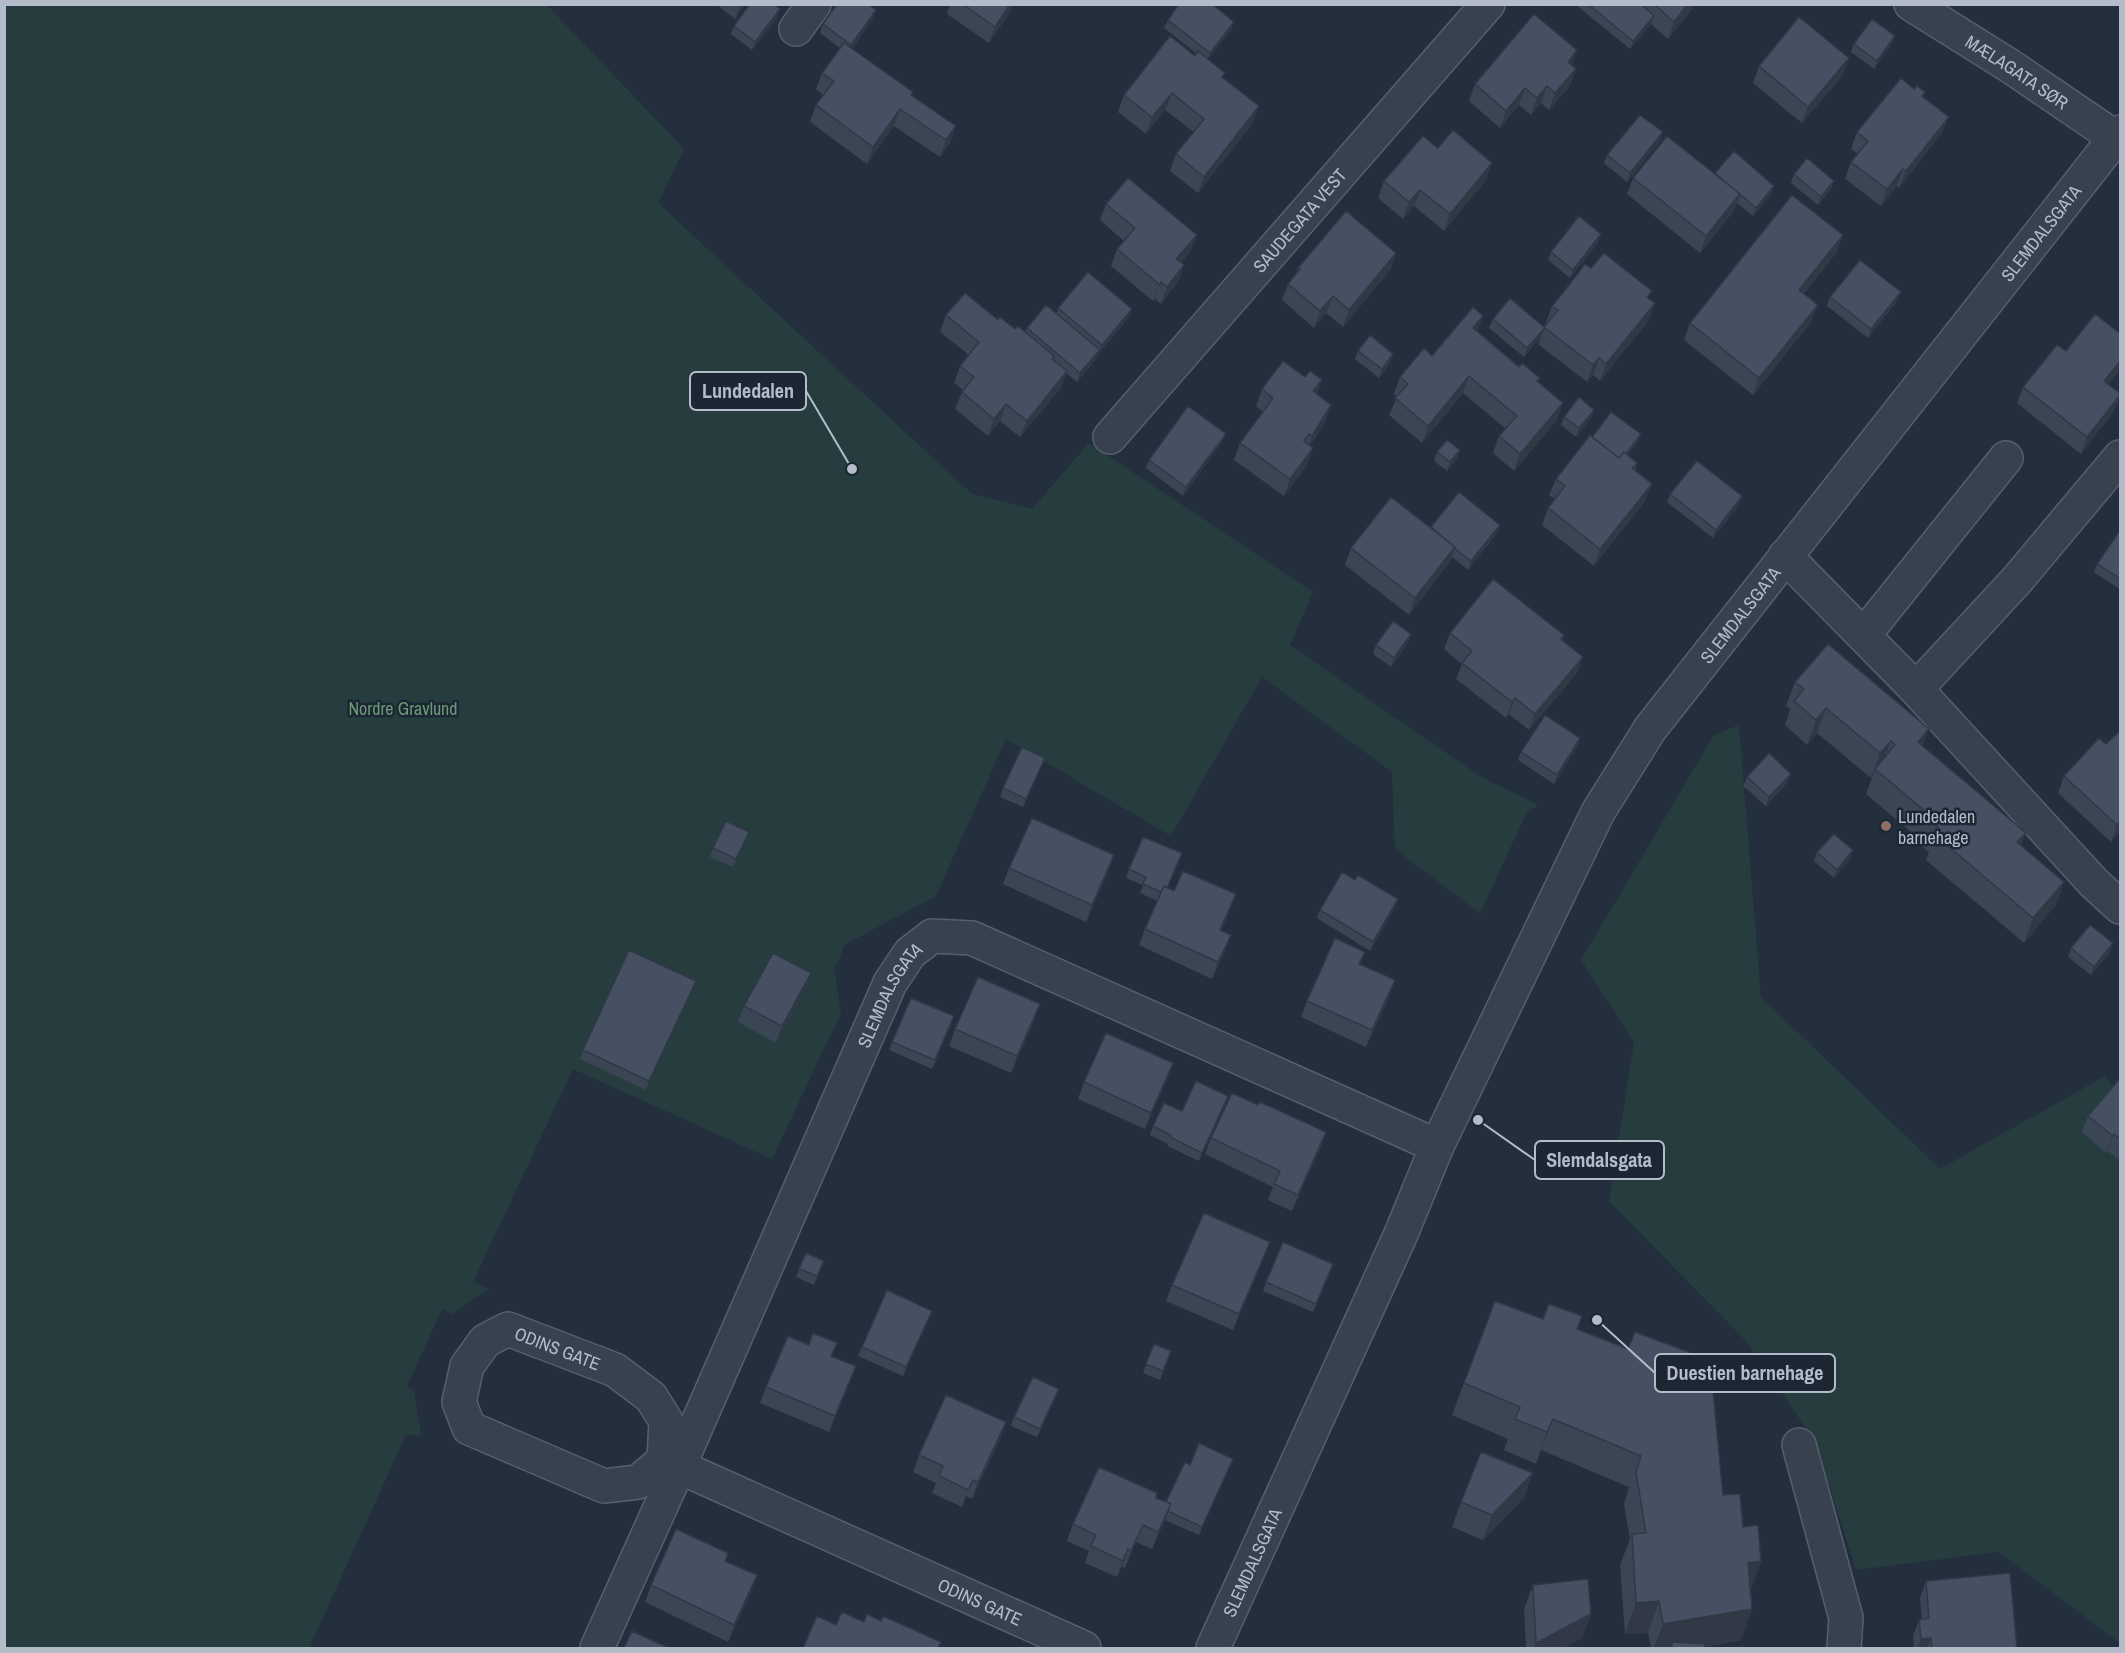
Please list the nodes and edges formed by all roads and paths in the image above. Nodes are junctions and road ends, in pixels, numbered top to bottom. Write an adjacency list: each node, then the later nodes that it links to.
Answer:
1 (1488, 4): 4 (street, SAUDEGATA VEST)
2 (1911, 4): 3 (street, MÆLAGATA SØR)
3 (2119, 137): 7 (street, SLEMDALSGATA)
4 (1110, 437)
5 (2121, 457): 9 (street)
6 (2006, 458): 8 (street)
7 (1785, 556): 8 (street); 11 (street, SLEMDALSGATA)
8 (1864, 635): 9 (street)
9 (1916, 689): 10 (street)
10 (2121, 907)
11 (1437, 1146): 13 (street, SLEMDALSGATA); 16 (street, SLEMDALSGATA)
12 (1799, 1445): 17 (street)
13 (671, 1463): 13 (street, ODINS GATE); 14 (street, ODINS GATE); 15 (street, ODINS GATE)
14 (597, 1648)
15 (1084, 1648)
16 (1213, 1648)
17 (1844, 1648)

